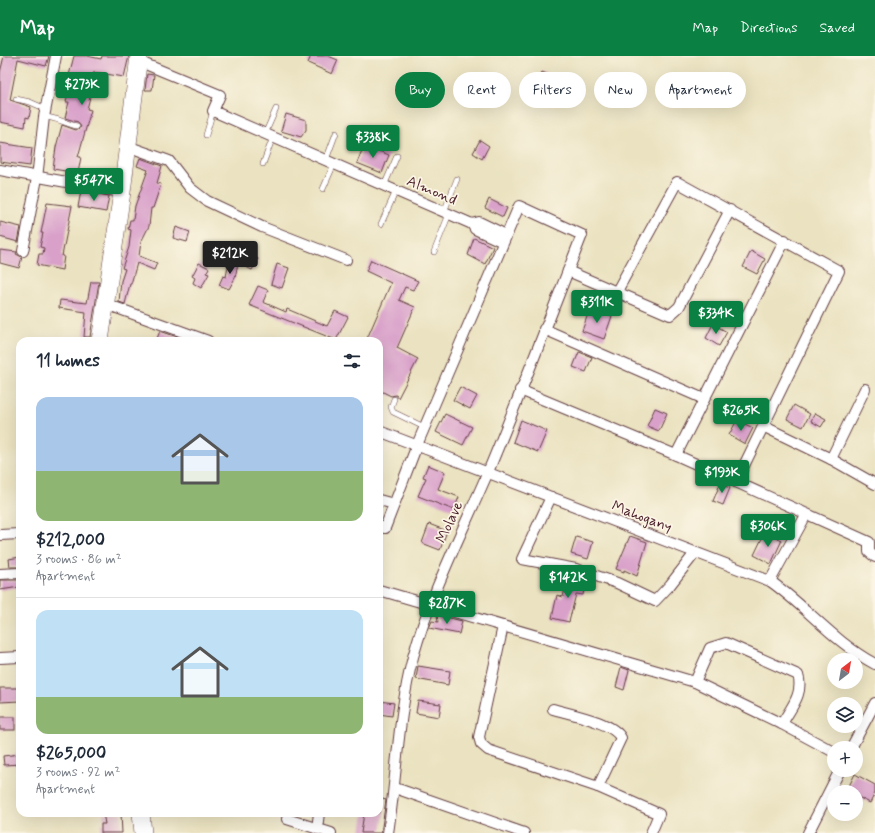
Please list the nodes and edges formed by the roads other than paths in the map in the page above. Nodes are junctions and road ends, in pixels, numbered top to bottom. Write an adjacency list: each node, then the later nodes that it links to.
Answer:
1 (56, 56): 6 (street)
2 (139, 58): 5 (street); 11 (main road)
3 (16, 99): 6 (lane)
4 (276, 109): 10 (lane)
5 (213, 111): 9 (lane); 10 (street, Almond)
6 (45, 113): 7 (lane); 16 (street)
7 (77, 126)
8 (336, 133): 13 (lane)
9 (206, 135)
10 (269, 136): 13 (street, Almond); 14 (lane)
11 (127, 146): 21 (main road); 29 (street)
12 (397, 156): 18 (lane)
13 (330, 162): 18 (street, Almond); 19 (lane)
14 (263, 164)
15 (0, 170): 16 (street)
16 (37, 178): 21 (street); 27 (street)
17 (457, 179): 23 (lane)
18 (384, 186): 20 (street, Almond)
19 (323, 189)
20 (396, 191): 23 (street, Almond); 24 (lane)
21 (122, 192): 32 (main road)
22 (730, 210): 26 (street); 31 (street); 31 (street)
23 (446, 213): 25 (street, Almond); 28 (lane)
24 (381, 224)
25 (505, 238): 30 (street, Molave); 40 (street)
26 (785, 240): 39 (street); 41 (street)
27 (23, 251)
28 (434, 252)
29 (346, 260)
30 (568, 271): 31 (street); 33 (street, Molave)
31 (617, 291)
32 (106, 304): 34 (main road); 35 (street)
33 (544, 330): 37 (street, Molave); 39 (street)
34 (101, 337)
35 (197, 337)
36 (866, 389): 45 (street)
37 (520, 390): 44 (street); 46 (street, Molave)
38 (394, 399): 40 (lane)
39 (704, 399): 44 (street)
40 (424, 427): 43 (street)
41 (765, 427): 45 (street); 47 (street)
42 (383, 431): 43 (street, Mahogany)
43 (417, 444): 46 (street, Mahogany); 51 (street)
44 (676, 455): 47 (street)
45 (831, 459): 48 (street)
46 (488, 472): 49 (street, Mahogany); 63 (street, Molave)
47 (736, 482): 52 (street)
48 (875, 484)
49 (551, 497): 57 (street, Mahogany); 57 (street)
50 (383, 501): 51 (street)
51 (394, 504): 53 (street)
52 (806, 515): 56 (street); 61 (street)
53 (383, 528)
54 (16, 534): 55 (street)
55 (0, 535)
56 (872, 542): 58 (street)
57 (695, 553): 61 (street, Mahogany)
58 (875, 557)
59 (16, 573): 60 (street)
60 (0, 574)
61 (770, 581): 67 (street, Mahogany)
62 (383, 591): 63 (street)
63 (429, 604): 64 (street); 76 (street, Molave)
64 (504, 626): 68 (street); 75 (street)
65 (16, 657): 66 (street)
66 (0, 658)
67 (875, 664)
68 (694, 682): 71 (street); 71 (street)
69 (875, 702): 72 (street)
70 (553, 709): 75 (street)
71 (782, 724): 73 (street)
72 (855, 741)
73 (827, 748)
74 (836, 777): 86 (street)
75 (598, 787): 85 (street)
76 (395, 788): 83 (street, Molave); 84 (street)
77 (141, 817): 81 (main road)
78 (318, 817): 80 (street)
79 (287, 819): 80 (street)
80 (317, 829): 82 (street)
81 (143, 833)
82 (331, 833)
83 (388, 833)
84 (524, 833)
85 (651, 833)
86 (808, 833)

